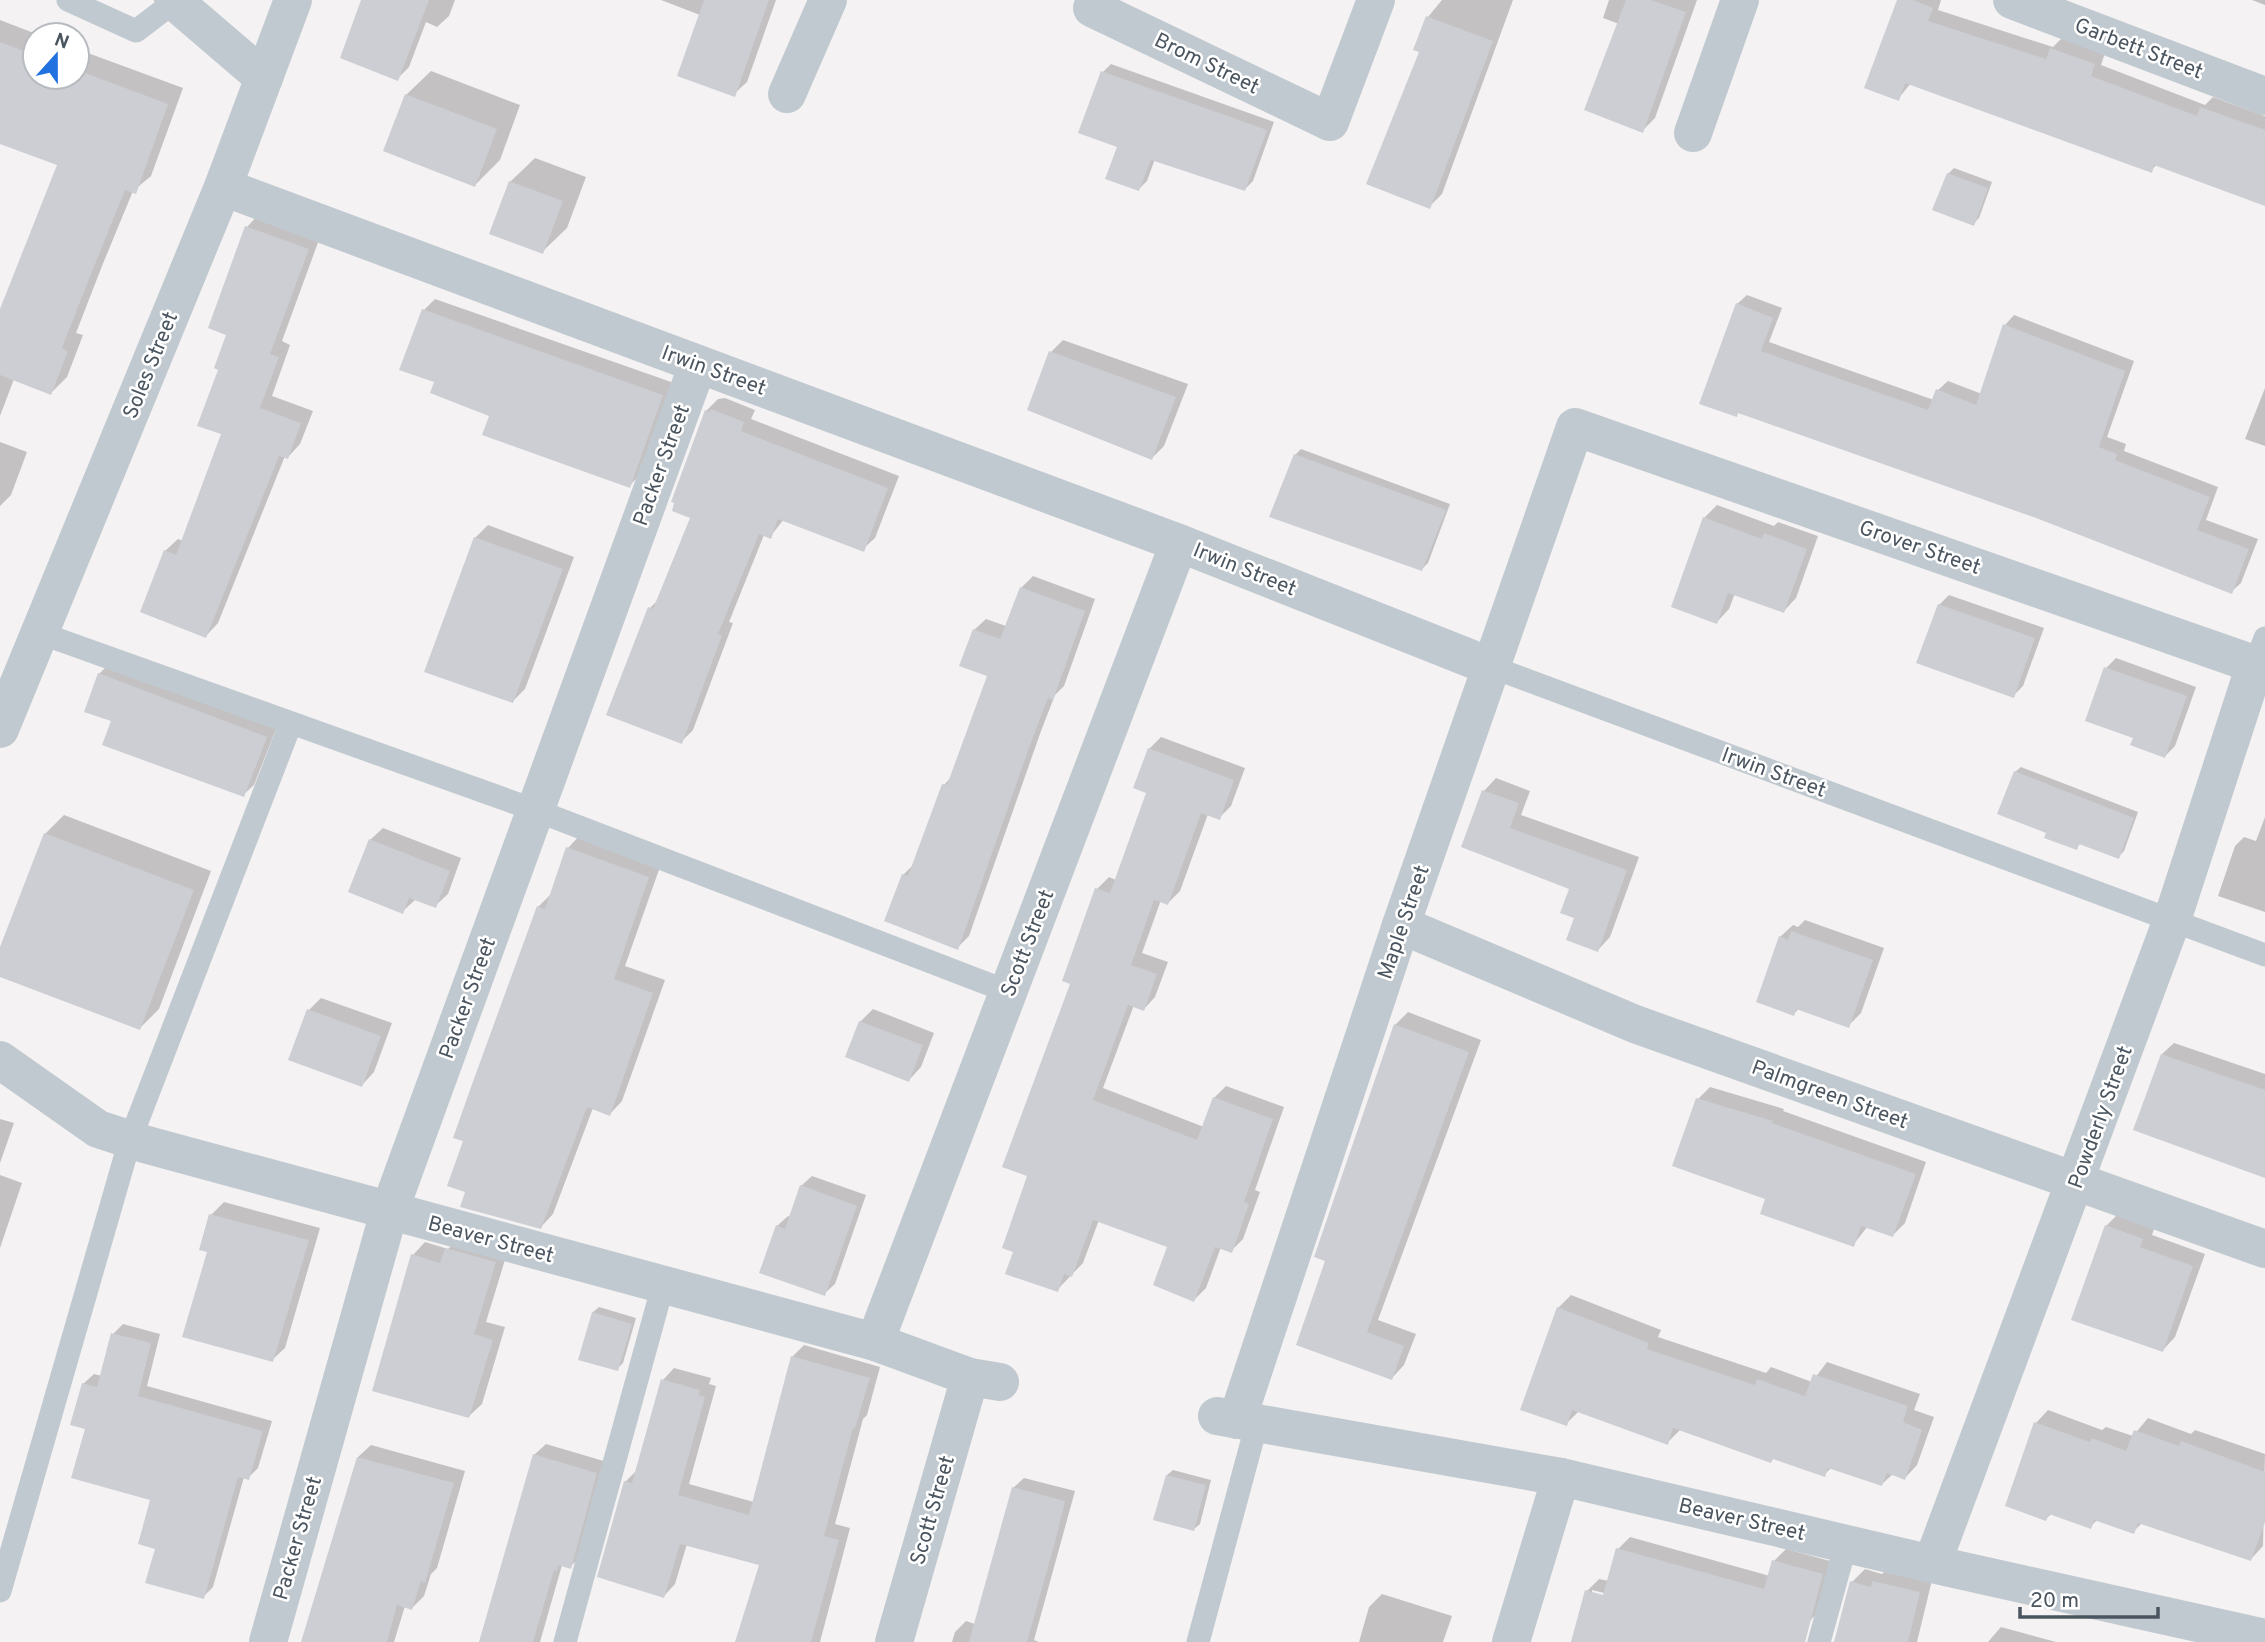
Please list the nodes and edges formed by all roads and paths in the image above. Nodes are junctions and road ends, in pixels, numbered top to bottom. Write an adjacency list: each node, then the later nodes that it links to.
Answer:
1 (68, 0): 7 (lane)
2 (293, 0): 9 (street, Soles Street)
3 (828, 0): 10 (street)
4 (1376, 0): 8 (street, Brom Street)
5 (1740, 0): 12 (street)
6 (2012, 0): 11 (street, Garbett Street)
7 (173, 1): 9 (street)
8 (1093, 4)
9 (264, 78): 13 (street, Soles Street)
10 (787, 94)
11 (2265, 96)
12 (1693, 133)
13 (223, 187): 14 (street, Irwin Street); 17 (street, Soles Street)
14 (698, 364): 16 (street, Irwin Street); 22 (street, Packer Street)
15 (1575, 426): 18 (street, Grover Street); 19 (street, Maple Street)
16 (1179, 543): 19 (street, Irwin Street); 26 (street, Scott Street)
17 (40, 633): 20 (lane); 21 (street, Soles Street)
18 (2262, 657): 23 (street, Powderly Street)
19 (1492, 667): 23 (lane, Irwin Street); 24 (street, Maple Street)
20 (291, 723): 22 (lane); 28 (lane)
21 (0, 729)
22 (535, 810): 26 (lane); 30 (street, Packer Street)
23 (2172, 920): 25 (lane, Irwin Street); 29 (street, Powderly Street)
24 (1401, 925): 29 (street, Palmgreen Street); 35 (street, Maple Street)
25 (2265, 955)
26 (1009, 992): 33 (street, Scott Street)
27 (0, 1060): 28 (street, Beaver Street)
28 (130, 1140): 30 (street, Beaver Street); 39 (lane)
29 (2076, 1182): 31 (street, Palmgreen Street); 38 (street, Powderly Street)
30 (389, 1212): 32 (street, Beaver Street); 42 (street, Packer Street)
31 (2265, 1249)
32 (663, 1285): 33 (street, Beaver Street); 43 (lane)
33 (876, 1342): 34 (street, Beaver Street)
34 (985, 1380): 44 (street, Scott Street)
35 (1237, 1419): 36 (street, Beaver Street); 45 (lane)
36 (1561, 1477): 37 (street, Beaver Street); 46 (street)
37 (1846, 1544): 38 (street, Beaver Street); 47 (lane)
38 (1932, 1564): 40 (street, Beaver Street)
39 (0, 1591)
40 (2143, 1628): 41 (street, Beaver Street)
41 (2265, 1638)
42 (268, 1642)
43 (565, 1642)
44 (894, 1642)
45 (1198, 1642)
46 (1511, 1642)
47 (1819, 1642)

